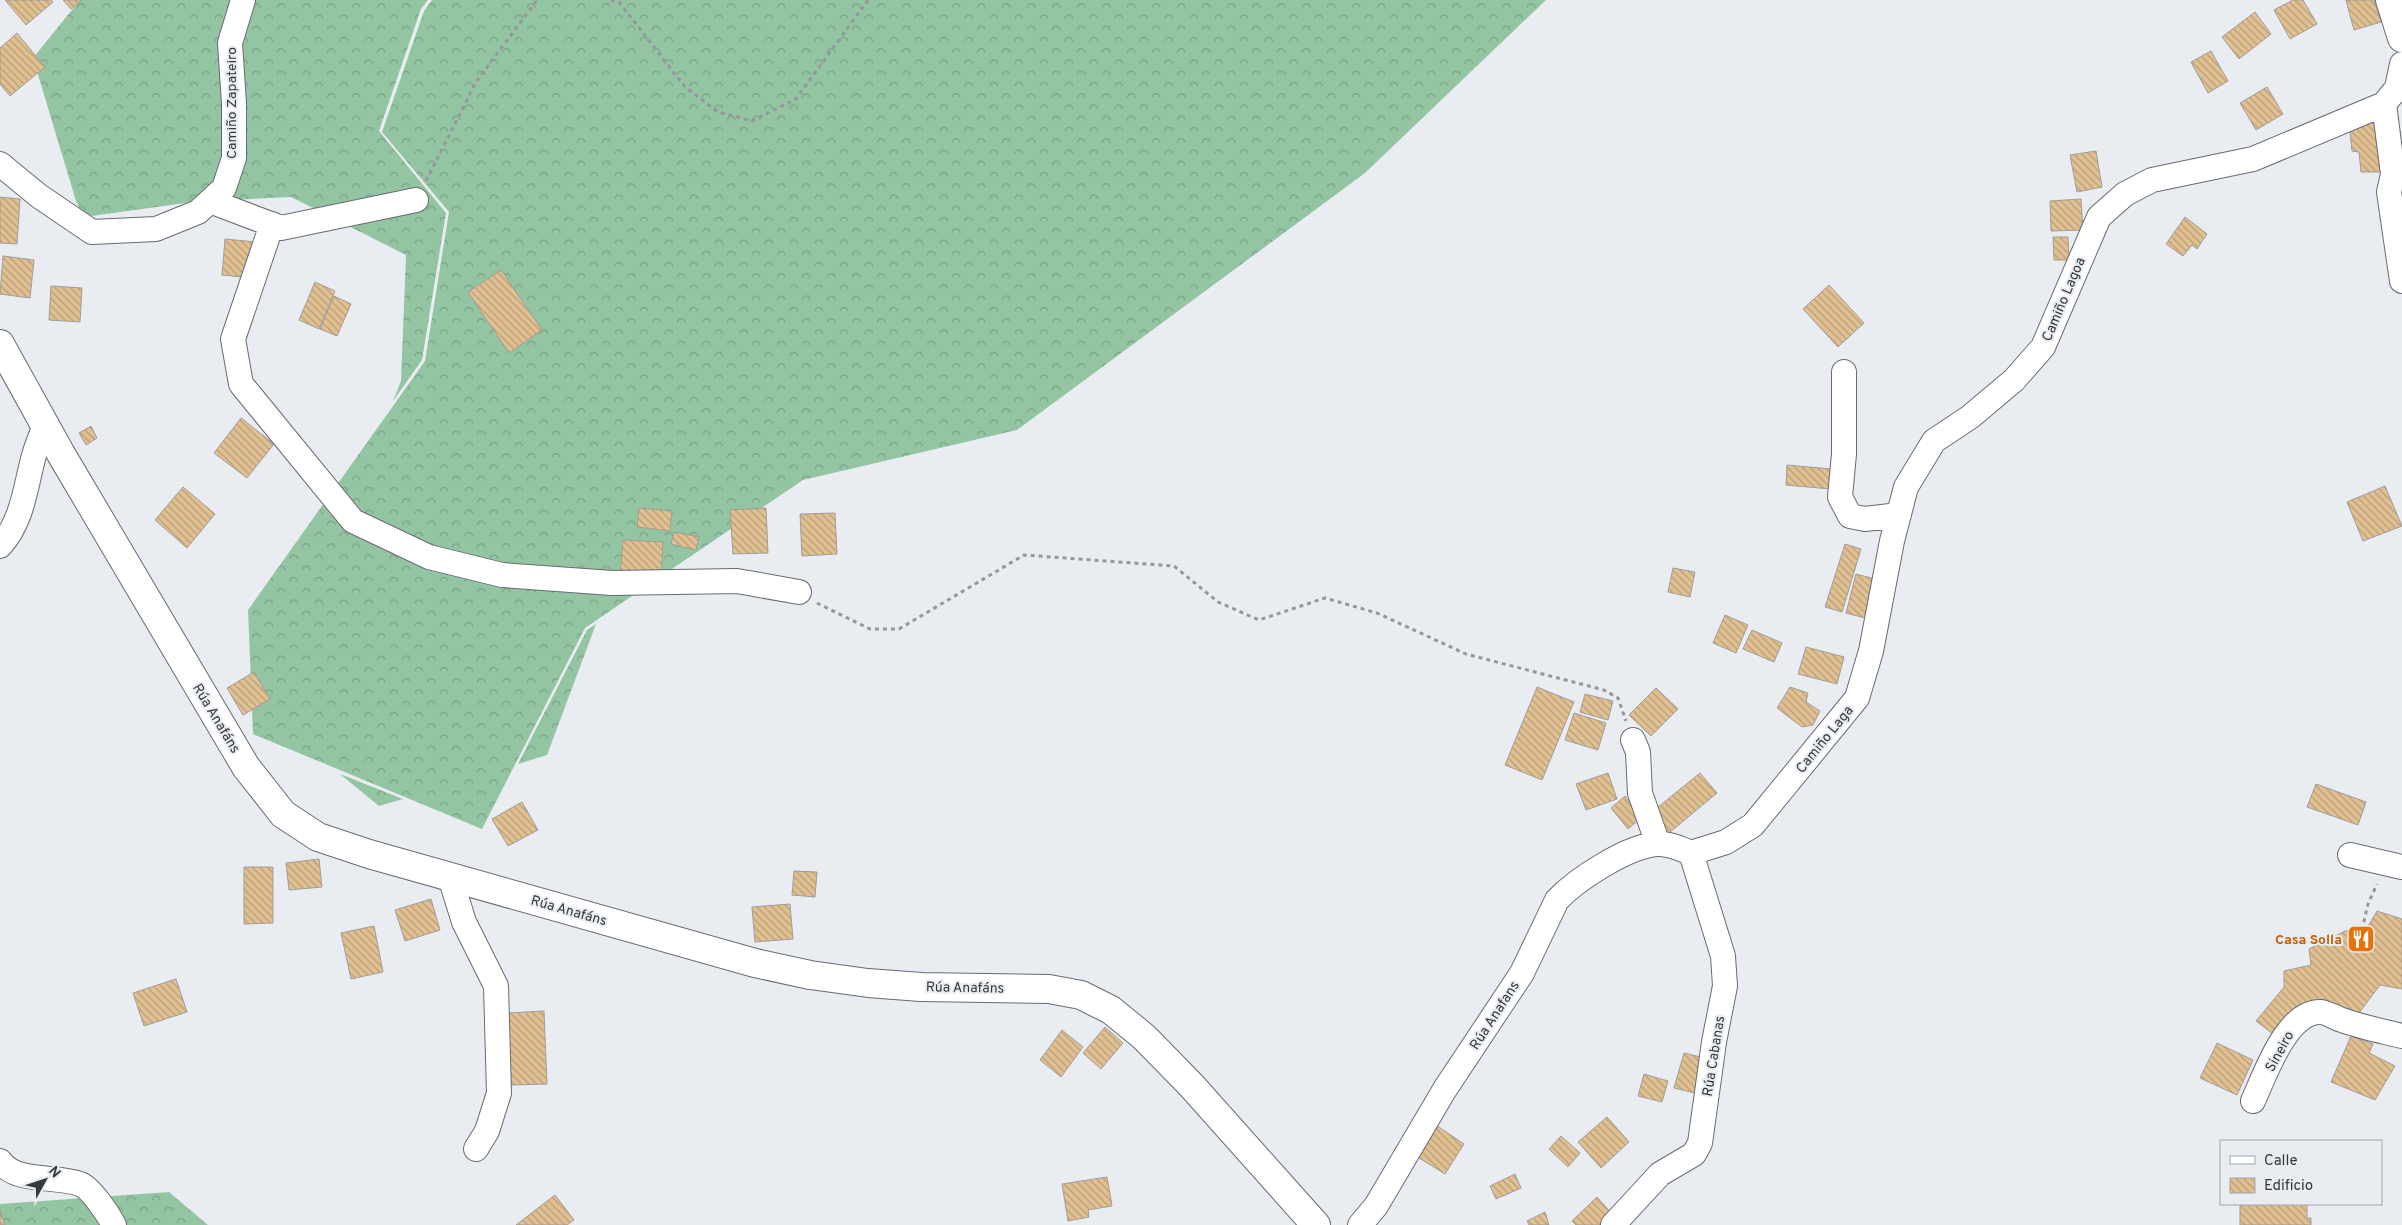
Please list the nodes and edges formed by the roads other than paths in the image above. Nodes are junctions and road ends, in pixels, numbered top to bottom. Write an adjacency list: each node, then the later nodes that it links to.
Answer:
1 (243, 0): 8 (street, Camiño Zapateiro)
2 (2390, 0): 3 (street)
3 (2402, 38)
4 (2402, 64): 5 (street)
5 (2384, 104): 10 (street); 14 (street, Camiño Lagoa)
6 (0, 164): 8 (street, Camiño Zapateiro)
7 (416, 200): 9 (street)
8 (210, 201): 9 (street)
9 (272, 224): 16 (street)
10 (2402, 281)
11 (0, 344): 13 (street, Rúa Anafáns)
12 (1844, 372): 14 (street)
13 (44, 425): 15 (street); 22 (street, Rúa Anafáns)
14 (1899, 515): 19 (street, Camiño Laga)
15 (0, 546)
16 (799, 592)
17 (1633, 740): 18 (street)
18 (1658, 844): 19 (street); 29 (street, Rúa Anafans)
19 (1691, 853): 30 (street, Rúa Cabanas)
20 (2350, 855): 21 (street)
21 (2395, 865)
22 (450, 877): 25 (street); 28 (street, Rúa Anafáns)
23 (2402, 1036): 24 (street, Sineiro)
24 (2253, 1101)
25 (476, 1149)
26 (0, 1161): 27 (street)
27 (114, 1225)
28 (1316, 1225)
29 (1360, 1225)
30 (1613, 1225)

